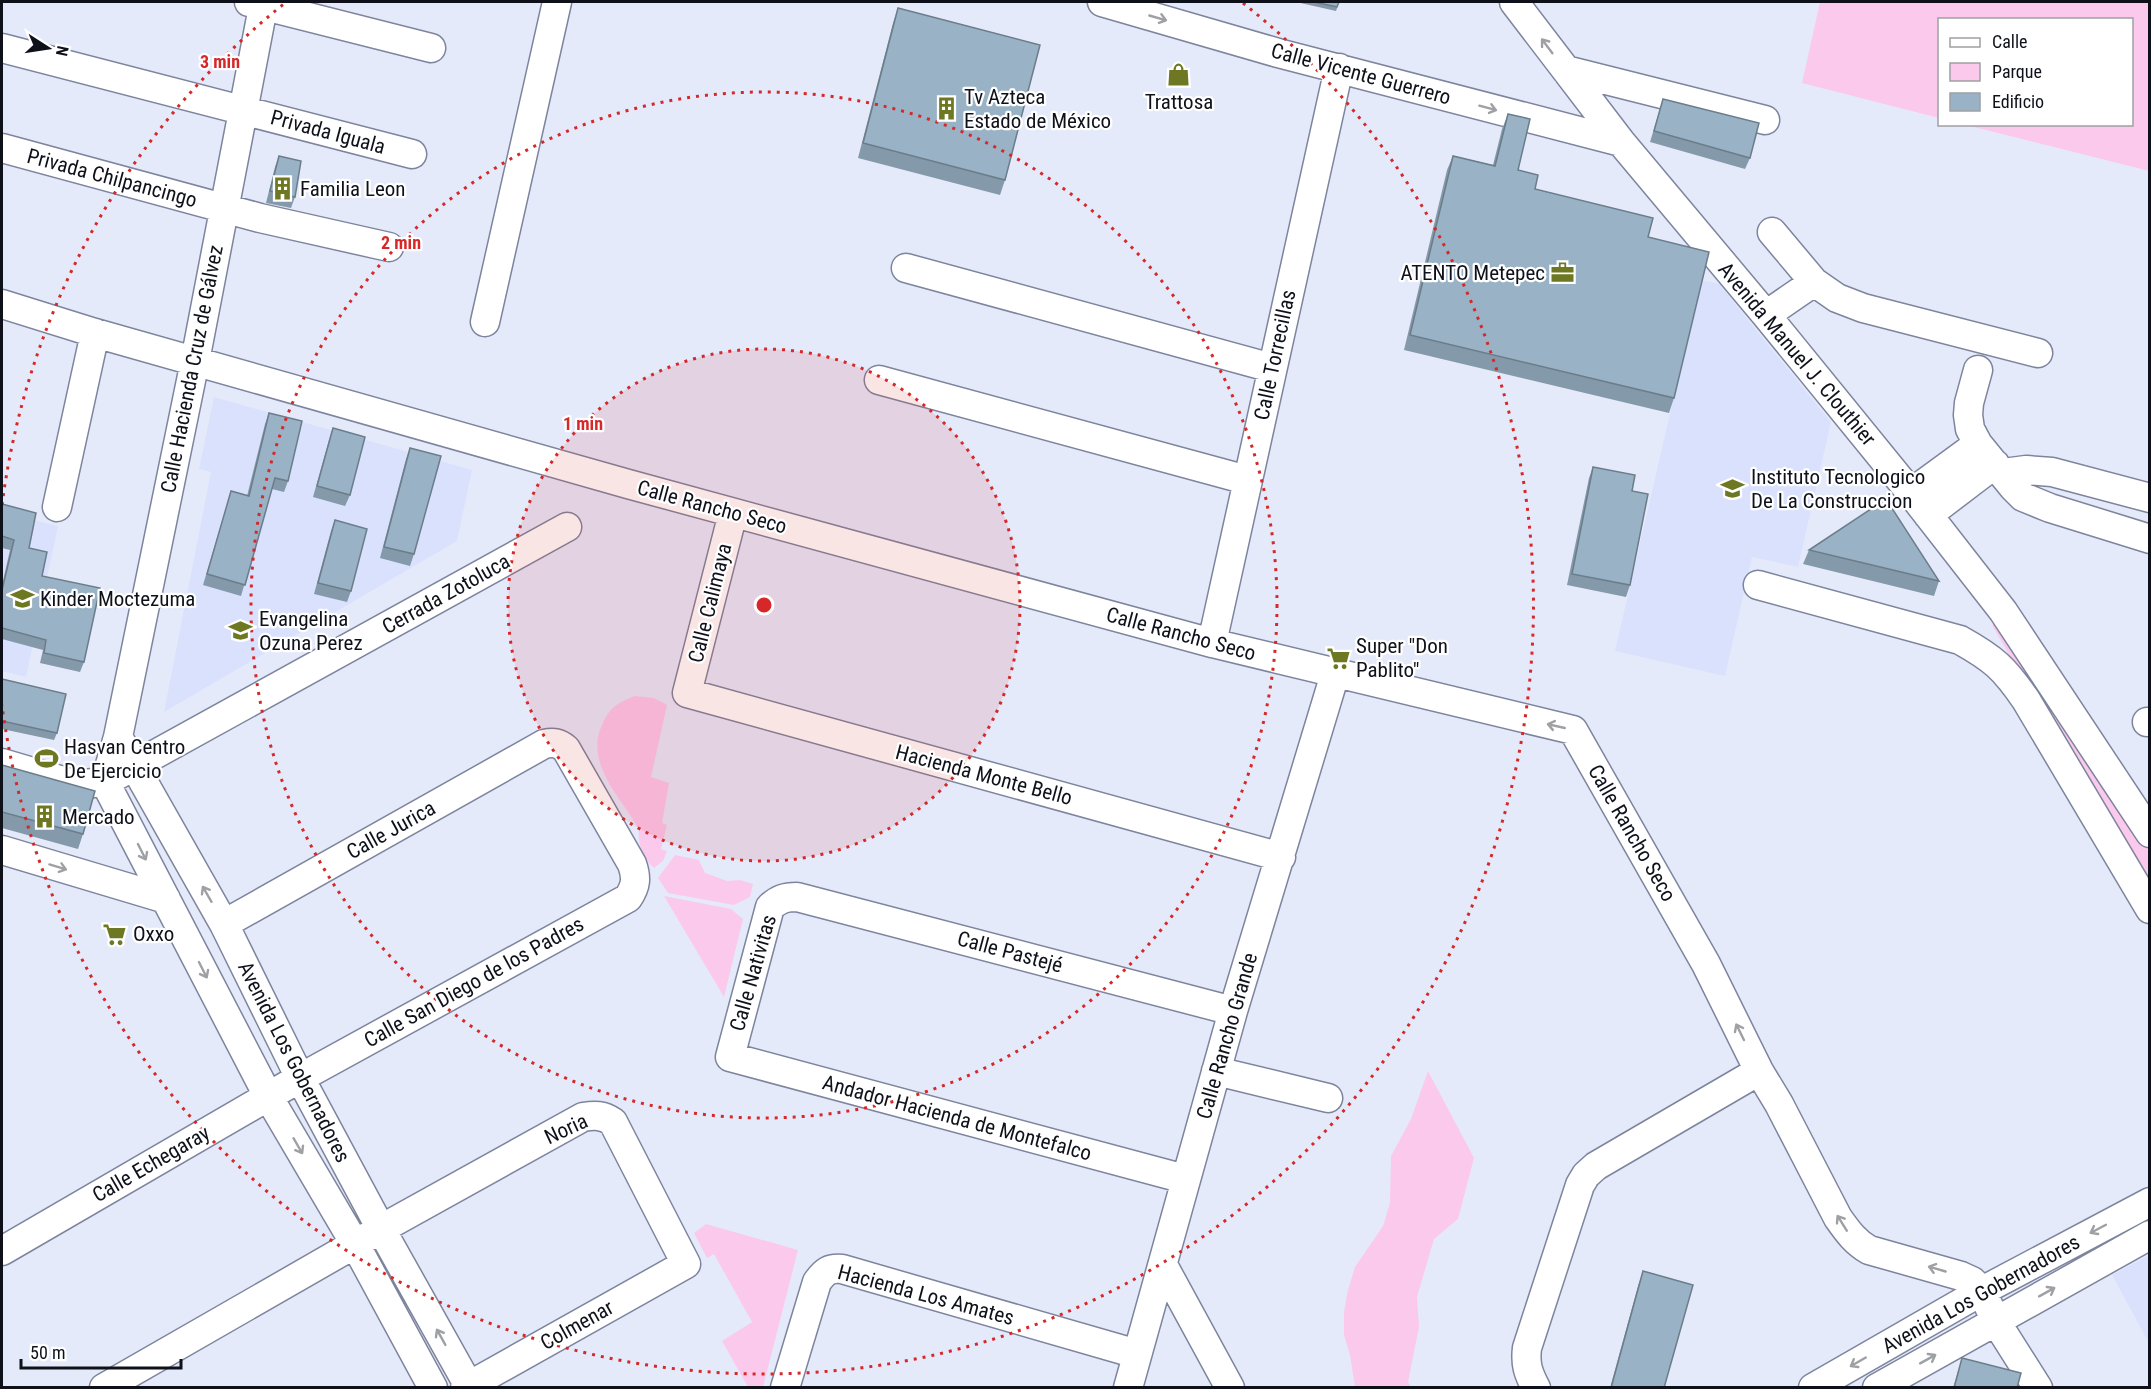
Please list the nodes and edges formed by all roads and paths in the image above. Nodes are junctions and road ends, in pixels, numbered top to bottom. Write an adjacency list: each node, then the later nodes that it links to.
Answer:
1 (557, 2): 21 (street)
2 (1102, 2): 7 (street, Calle Vicente Guerrero, one-way to 7)
3 (1514, 2): 8 (street, Avenida Manuel J. Clouthier, one-way to 3)
4 (258, 3): 6 (street); 9 (street, Calle Hacienda Cruz de Gálvez)
5 (2, 48): 9 (street, Privada Iguala)
6 (431, 48)
7 (1339, 68): 11 (street, Calle Vicente Guerrero, one-way to 11); 25 (street, Calle Torrecillas)
8 (1566, 70): 10 (street); 11 (street, Avenida Manuel J. Clouthier)
9 (244, 110): 13 (street, Privada Iguala); 14 (street, Calle Hacienda Cruz de Gálvez)
10 (1765, 120)
11 (1621, 142): 20 (street, Avenida Manuel J. Clouthier)
12 (2, 148): 14 (street, Privada Chilpancingo)
13 (412, 154)
14 (223, 208): 16 (street, Privada Chilpancingo); 24 (street, Calle Hacienda Cruz de Gálvez)
15 (1772, 232): 18 (street)
16 (390, 247)
17 (906, 268): 25 (street)
18 (1814, 282): 20 (street); 23 (street)
19 (2, 304): 22 (street, Calle Rancho Seco)
20 (1766, 315): 30 (street, Avenida Manuel J. Clouthier)
21 (485, 322)
22 (95, 333): 24 (street, Calle Rancho Seco); 32 (street)
23 (2038, 353)
24 (195, 361): 33 (street, Calle Rancho Seco); 41 (street, Calle Hacienda Cruz de Gálvez)
25 (1272, 368): 29 (street, Calle Torrecillas)
26 (1978, 370): 28 (street)
27 (879, 380): 29 (street)
28 (1992, 460): 30 (street); 31 (street); 34 (street); 36 (street)
29 (1247, 480): 38 (street, Calle Torrecillas)
30 (1911, 493): 34 (street, Avenida Manuel J. Clouthier)
31 (2150, 498)
32 (57, 507)
33 (733, 513): 38 (street, Calle Rancho Seco); 40 (street, Calle Calimaya)
34 (1928, 515): 45 (street, Avenida Manuel J. Clouthier)
35 (567, 527): 43 (street, Cerrada Zotoluca)
36 (2150, 539)
37 (1758, 585): 51 (street)
38 (1212, 643): 39 (street, Calle Rancho Seco)
39 (1335, 674): 47 (street, Calle Rancho Grande); 56 (street, Calle Rancho Seco, one-way to 39)
40 (687, 693): 47 (street, Hacienda Monte Bello)
41 (118, 737): 43 (street); 44 (street, Calle Hacienda Cruz de Gálvez)
42 (2, 763): 44 (street)
43 (136, 767): 44 (street); 52 (street, Avenida Los Gobernadores, one-way to 43)
44 (105, 782): 50 (street, Avenida Los Gobernadores, one-way to 50)
45 (2150, 833)
46 (2, 850): 50 (street, one-way to 50)
47 (1281, 856): 53 (street, Calle Rancho Grande)
48 (637, 877): 52 (street, Calle Jurica); 57 (street, Calle San Diego de los Padres)
49 (786, 897): 53 (street, Calle Pastejé); 54 (street, Calle Nativitas)
50 (166, 899): 58 (street, Avenida Los Gobernadores, one-way to 58)
51 (2150, 909)
52 (224, 924): 57 (street, Avenida Los Gobernadores)
53 (1233, 1011): 55 (street, Calle Rancho Grande)
54 (730, 1057): 60 (street, Andador Hacienda de Montefalco)
55 (1216, 1071): 59 (street); 60 (street, Calle Rancho Grande)
56 (1759, 1071): 68 (street, Calle Rancho Seco, one-way to 56); 77 (street)
57 (300, 1078): 58 (street, Calle Echegaray); 62 (street, Avenida Los Gobernadores)
58 (268, 1096): 64 (street, Avenida Los Gobernadores, one-way to 64); 65 (street, Calle Echegaray)
59 (1328, 1098)
60 (1185, 1179): 67 (street, Calle Rancho Grande)
61 (2150, 1202): 68 (street, Avenida Los Gobernadores, one-way to 68)
62 (381, 1229): 64 (street, Noria); 66 (street, Noria); 72 (street, Avenida Los Gobernadores, one-way to 62)
63 (2150, 1235): 69 (street, Avenida Los Gobernadores, one-way to 63)
64 (355, 1244): 73 (street, Noria); 74 (street, Avenida Los Gobernadores)
65 (2, 1251)
66 (686, 1264): 72 (street, Colmenar)
67 (1163, 1265): 70 (street); 76 (street)
68 (1982, 1291): 69 (street); 78 (street, Avenida Los Gobernadores, one-way to 78)
69 (1995, 1320): 79 (street, Avenida Los Gobernadores, one-way to 69); 80 (street)
70 (1137, 1354): 71 (street, Hacienda Los Amates); 75 (street)
71 (787, 1384)
72 (468, 1387)
73 (104, 1388)
74 (433, 1388)
75 (1128, 1388)
76 (1230, 1388)
77 (1536, 1388)
78 (1813, 1388)
79 (1877, 1388)
80 (2038, 1388)

